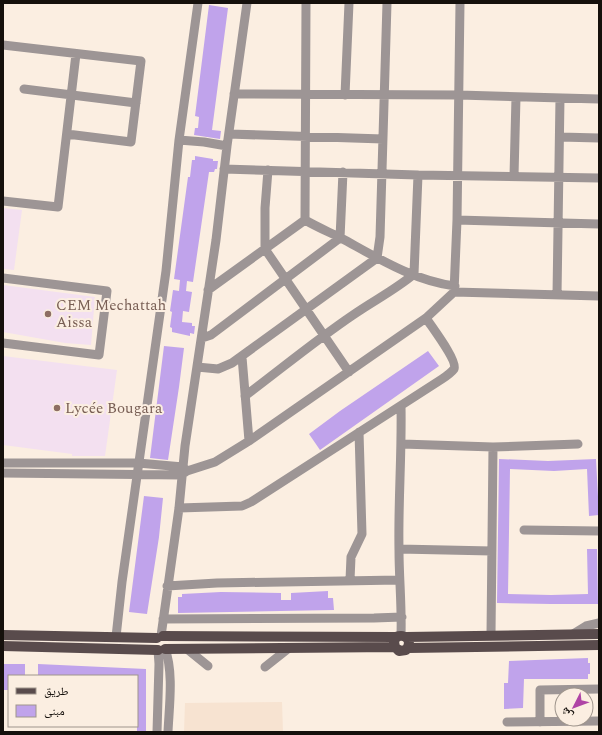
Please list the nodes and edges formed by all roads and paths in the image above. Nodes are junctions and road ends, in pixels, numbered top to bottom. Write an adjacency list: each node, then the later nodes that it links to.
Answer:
1 (198, 3): 26 (street)
2 (247, 3): 10 (street)
3 (306, 3): 12 (street)
4 (349, 3): 13 (street)
5 (386, 3): 14 (street)
6 (460, 3): 15 (street)
7 (3, 45): 8 (street)
8 (76, 54): 11 (street); 19 (street)
9 (24, 89): 11 (street)
10 (234, 94): 12 (street); 21 (street)
11 (71, 95): 19 (street); 20 (street)
12 (306, 95): 13 (street); 22 (street)
13 (345, 95): 14 (street)
14 (384, 95): 15 (street); 25 (street)
15 (459, 95): 16 (street); 34 (street)
16 (516, 97): 17 (street); 35 (street)
17 (560, 98): 18 (street); 23 (street)
18 (599, 99)
19 (136, 104): 20 (street)
20 (66, 134): 38 (street)
21 (228, 134): 22 (street); 27 (street)
22 (305, 136): 25 (street); 30 (street)
23 (560, 137): 24 (street); 36 (street)
24 (599, 138)
25 (383, 139): 32 (street)
26 (180, 140): 27 (street); 69 (street)
27 (227, 146): 28 (street)
28 (224, 169): 29 (street); 50 (street)
29 (268, 170): 30 (street); 44 (street)
30 (305, 171): 31 (street); 39 (street)
31 (343, 172): 32 (street); 43 (street)
32 (382, 173): 33 (street); 45 (street)
33 (418, 175): 34 (street); 46 (street)
34 (457, 175): 35 (street); 40 (street)
35 (514, 176): 36 (street)
36 (559, 177): 37 (street); 41 (street)
37 (599, 178)
38 (3, 200)
39 (305, 220): 43 (street); 44 (street)
40 (456, 220): 41 (street); 49 (street)
41 (558, 223): 42 (street); 51 (street)
42 (599, 224)
43 (340, 238): 45 (street); 48 (street)
44 (265, 249): 48 (street); 50 (street)
45 (377, 258): 46 (street); 53 (street)
46 (414, 274): 49 (street); 55 (street)
47 (3, 278): 57 (street)
48 (285, 279): 53 (street); 56 (street)
49 (454, 289): 51 (street); 54 (street)
50 (208, 290): 56 (street)
51 (556, 294): 52 (street)
52 (599, 296)
53 (306, 310): 55 (street); 58 (street)
54 (426, 318): 60 (street); 62 (street)
55 (324, 335): 60 (street); 61 (street)
56 (202, 338): 59 (street)
57 (3, 343)
58 (242, 357): 59 (street); 61 (street)
59 (197, 367): 70 (street)
60 (349, 372): 64 (street)
61 (245, 396): 64 (street)
62 (401, 406): 63 (street); 65 (street)
63 (359, 432): 73 (street); 78 (street)
64 (249, 441): 70 (street)
65 (402, 444): 67 (street); 76 (street)
66 (578, 444): 67 (street)
67 (493, 447): 77 (street)
68 (3, 463): 69 (street)
69 (138, 463): 70 (street); 72 (street)
70 (184, 471): 72 (street); 73 (street)
71 (3, 472): 72 (street)
72 (138, 474): 88 (street)
73 (179, 508): 80 (street)
74 (524, 530): 75 (street)
75 (599, 531)
76 (399, 550): 77 (street); 79 (street)
77 (492, 551): 87 (street)
78 (350, 580): 79 (street); 80 (street)
79 (399, 580): 81 (street)
80 (168, 586): 82 (street)
81 (402, 616): 82 (street); 90 (street)
82 (163, 619): 89 (street)
83 (599, 623): 84 (street)
84 (573, 634): 85 (main road); 87 (main road)
85 (599, 634)
86 (3, 635): 88 (main road)
87 (491, 635): 90 (main road)
88 (116, 637): 89 (main road)
89 (160, 637): 90 (main road); 94 (main road)
90 (400, 639): 91 (main road); 93 (main road)
91 (599, 644)
92 (3, 646): 94 (main road)
93 (289, 648): 95 (main road); 97 (street)
94 (161, 649): 95 (main road); 102 (street); 103 (street)
95 (187, 649): 96 (street)
96 (208, 666)
97 (265, 667)
98 (599, 689): 101 (street)
99 (599, 721): 101 (street)
100 (508, 722): 101 (street)
101 (540, 722)
102 (157, 732)
103 (168, 732)

